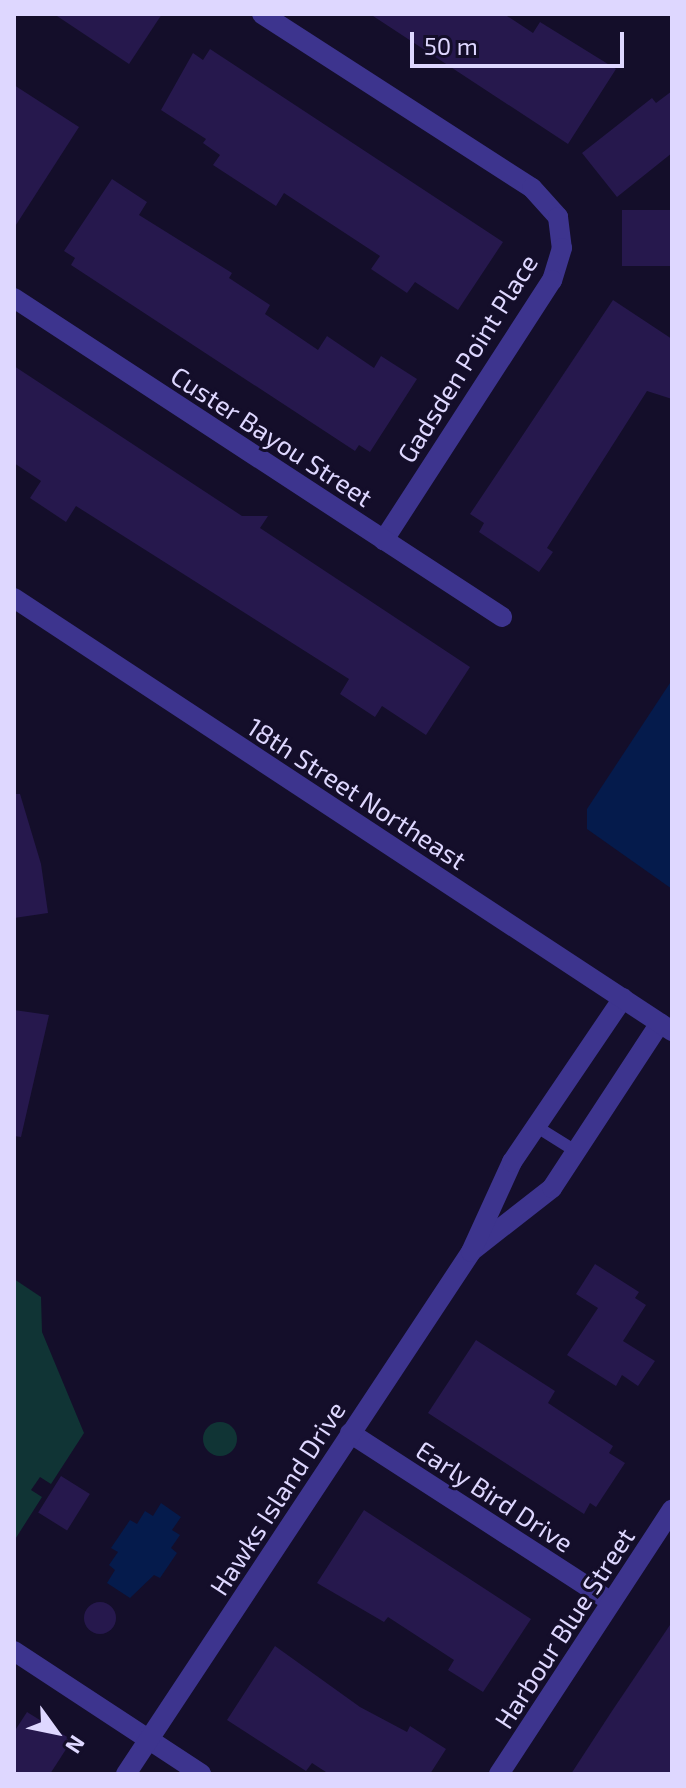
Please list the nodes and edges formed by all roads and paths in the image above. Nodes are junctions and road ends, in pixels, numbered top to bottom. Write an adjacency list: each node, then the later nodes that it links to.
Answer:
1 (262, 14): 3 (street, Gadsden Point Place)
2 (14, 298): 3 (street, Custer Bayou Street)
3 (384, 540): 5 (street, Custer Bayou Street)
4 (14, 598): 6 (street, 18th Street Northeast)
5 (502, 617)
6 (623, 998): 7 (street, 18th Street Northeast); 8 (street, Hawks Island Drive)
7 (666, 1027): 9 (street, Hawks Island Drive)
8 (537, 1127): 9 (lane); 10 (street, Hawks Island Drive)
9 (577, 1152): 10 (street, Hawks Island Drive)
10 (471, 1252): 11 (street, Hawks Island Drive)
11 (350, 1433): 13 (street, Early Bird Drive); 15 (street, Hawks Island Drive)
12 (672, 1510): 13 (street, Harbour Blue Street)
13 (611, 1602): 18 (street, Harbour Blue Street)
14 (14, 1651): 15 (street)
15 (149, 1740): 16 (street, Hawks Island Drive); 17 (street)
16 (126, 1774)
17 (201, 1774)
18 (499, 1774)

